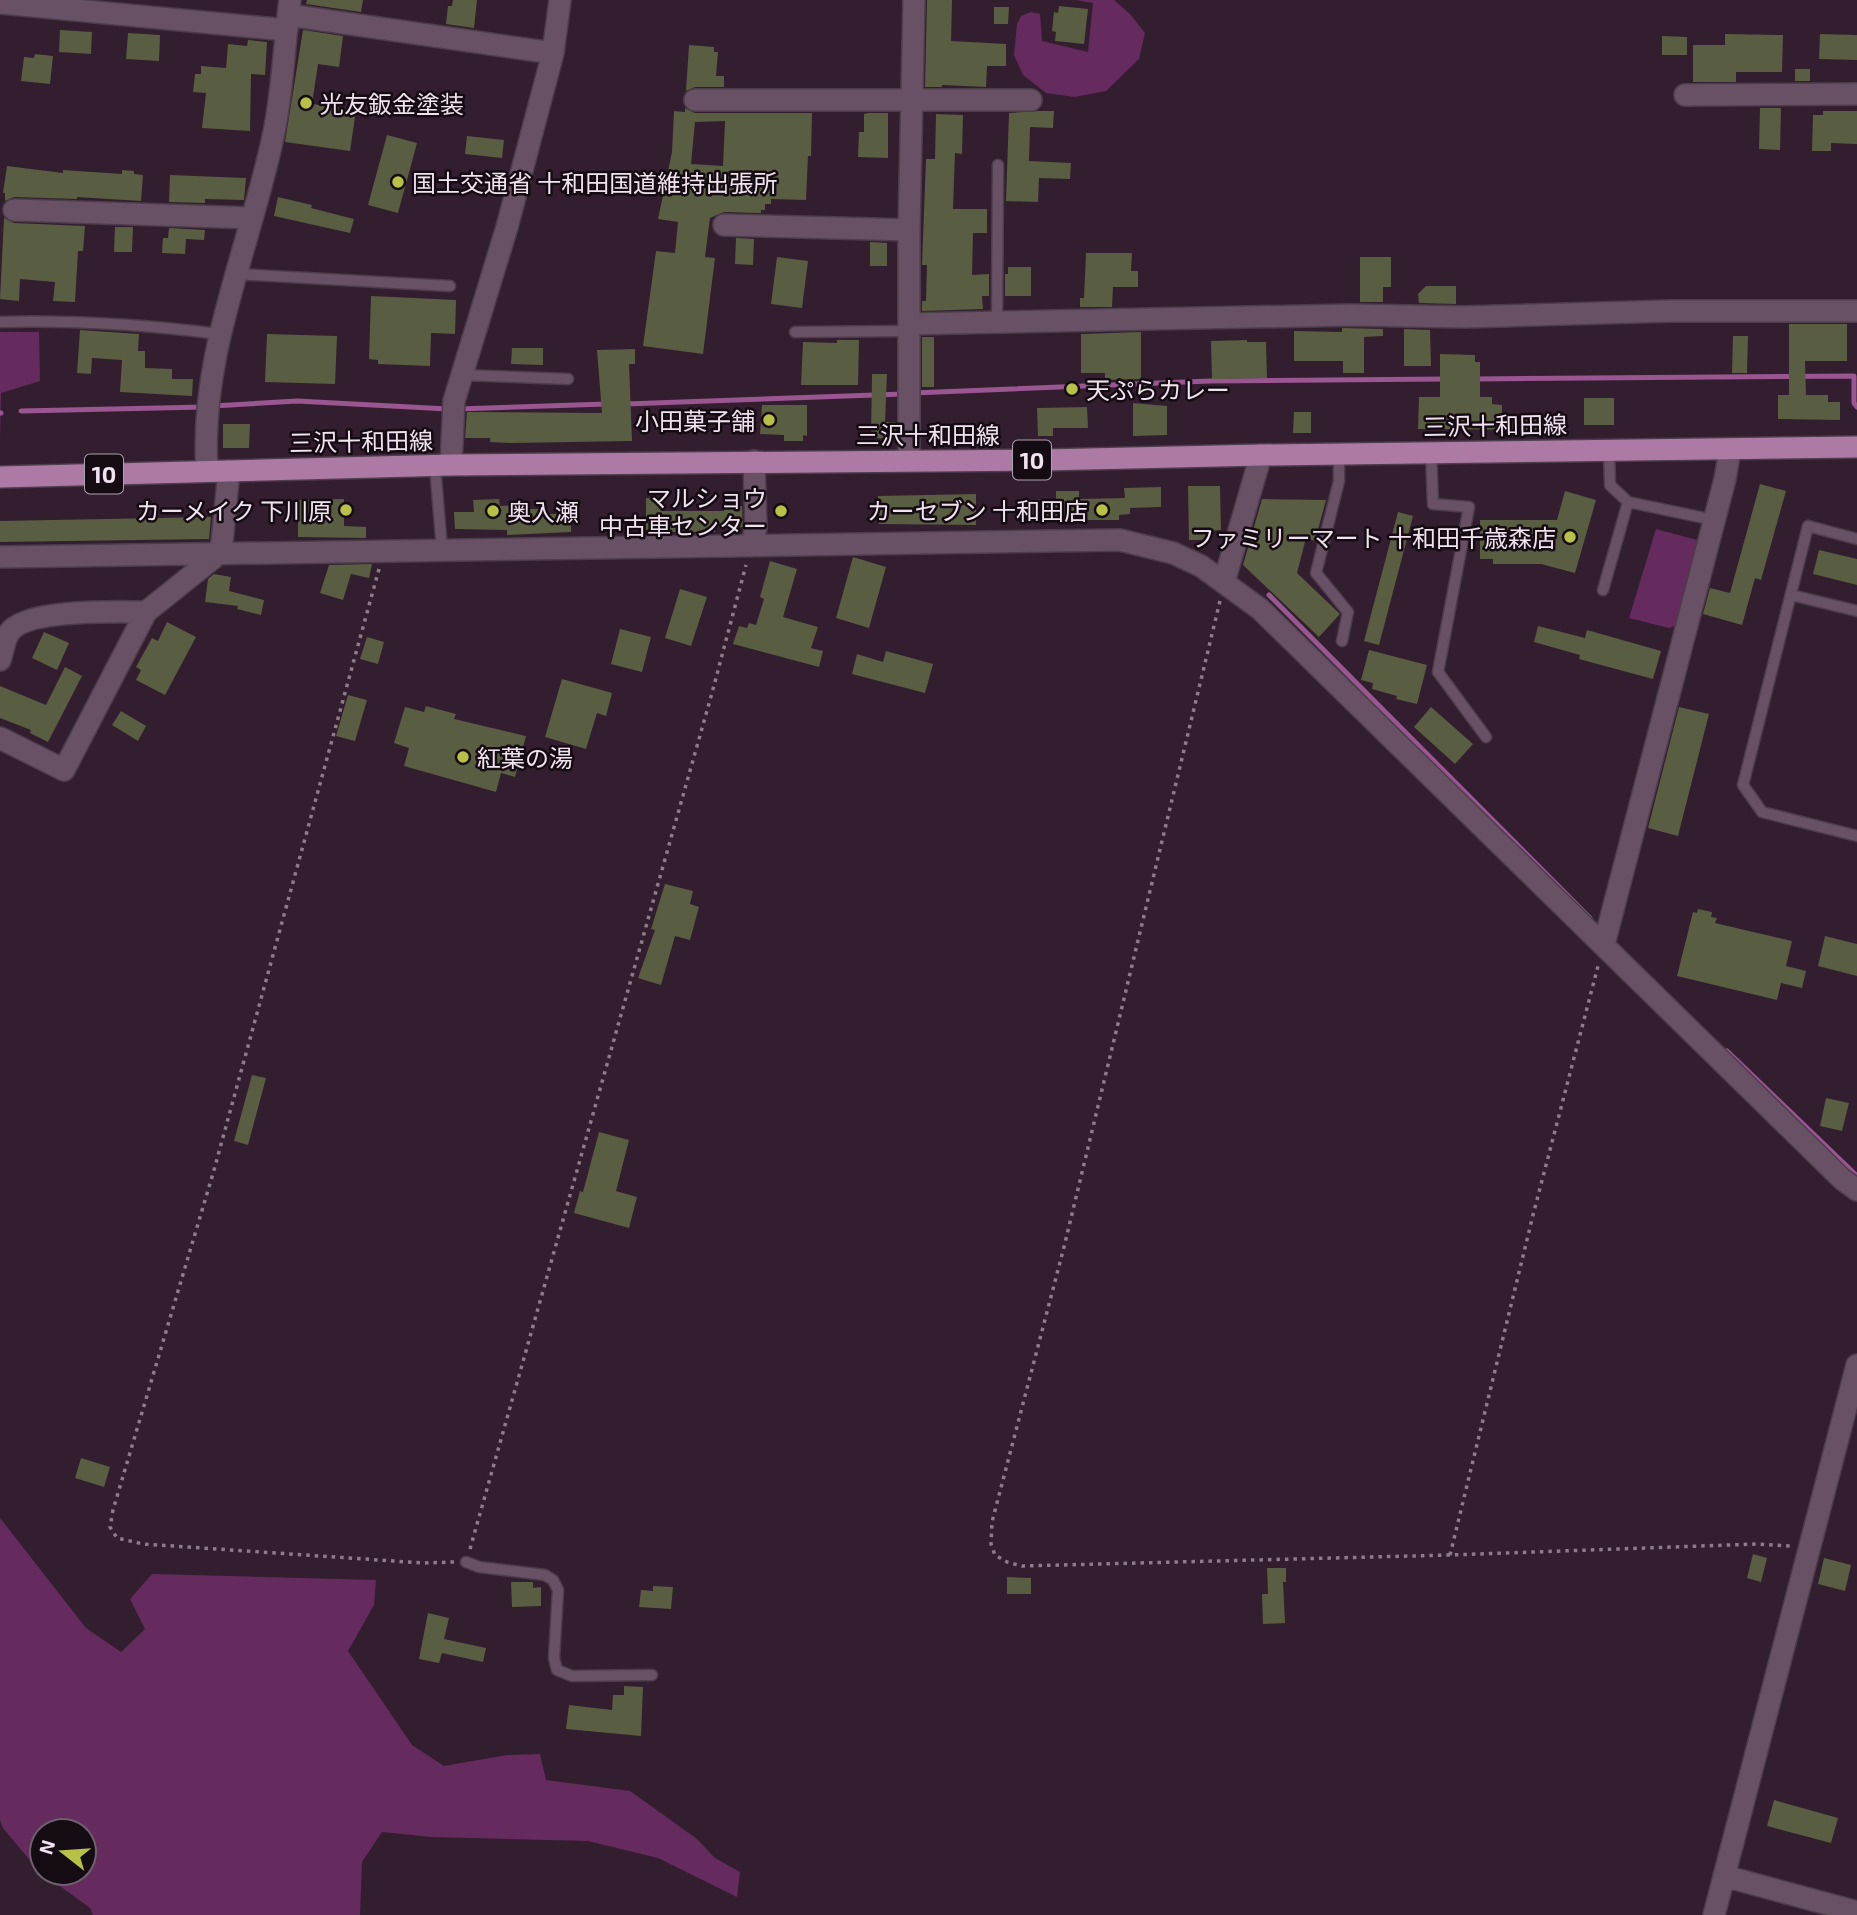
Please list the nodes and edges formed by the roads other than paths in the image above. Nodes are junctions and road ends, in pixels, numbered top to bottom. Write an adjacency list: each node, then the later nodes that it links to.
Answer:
1 (560, 0): 5 (street)
2 (914, 0): 9 (street)
3 (0, 3): 4 (street)
4 (288, 15): 5 (street); 13 (street)
5 (553, 52): 24 (street)
6 (1857, 94): 7 (street)
7 (1685, 95)
8 (695, 100): 9 (street)
9 (912, 100): 10 (street); 15 (street)
10 (1031, 100)
11 (998, 165): 20 (lane)
12 (14, 210): 13 (street)
13 (252, 218): 16 (street)
14 (724, 225): 15 (street)
15 (908, 230): 21 (street)
16 (236, 274): 17 (lane); 23 (street)
17 (450, 286)
18 (1857, 312): 20 (street)
19 (0, 322): 23 (lane)
20 (997, 322): 21 (street)
21 (909, 328): 22 (lane); 32 (street)
22 (795, 332)
23 (219, 334): 35 (street)
24 (462, 376): 25 (lane); 34 (street)
25 (568, 379)
26 (1857, 447): 28 (main road, 三沢十和田線 / 10)
27 (1609, 450): 28 (main road, 三沢十和田線 / 10); 29 (main road, 三沢十和田線 / 10); 38 (lane)
28 (1730, 450): 39 (street)
29 (1431, 452): 30 (main road, 三沢十和田線 / 10); 53 (lane)
30 (1339, 454): 31 (main road, 三沢十和田線 / 10); 50 (lane)
31 (1261, 455): 32 (main road, 三沢十和田線 / 10); 45 (street)
32 (909, 460): 33 (main road, 三沢十和田線 / 10)
33 (754, 461): 34 (main road, 三沢十和田線 / 10); 41 (street)
34 (443, 466): 36 (main road, 三沢十和田線 / 10); 42 (lane)
35 (207, 470): 36 (main road, 三沢十和田線 / 10); 37 (main road, 三沢十和田線 / 10)
36 (229, 471): 43 (street)
37 (0, 477)
38 (1628, 502): 39 (lane); 46 (lane)
39 (1714, 520): 55 (street)
40 (1857, 539): 47 (lane)
41 (751, 546): 42 (street); 45 (street)
42 (442, 550): 43 (street)
43 (220, 552): 44 (street); 49 (street)
44 (0, 556)
45 (1224, 582): 55 (street)
46 (1603, 590)
47 (1791, 595): 48 (lane); 54 (lane)
48 (1857, 611)
49 (146, 612): 51 (street); 52 (street)
50 (1342, 641)
51 (0, 660)
52 (0, 737)
53 (1486, 737)
54 (1857, 836)
55 (1604, 944): 56 (street)
56 (1857, 1190)
57 (1857, 1365): 60 (street)
58 (466, 1562): 59 (lane)
59 (652, 1675)
60 (1724, 1875): 61 (street); 62 (street)
61 (1857, 1912)
62 (1714, 1915)

